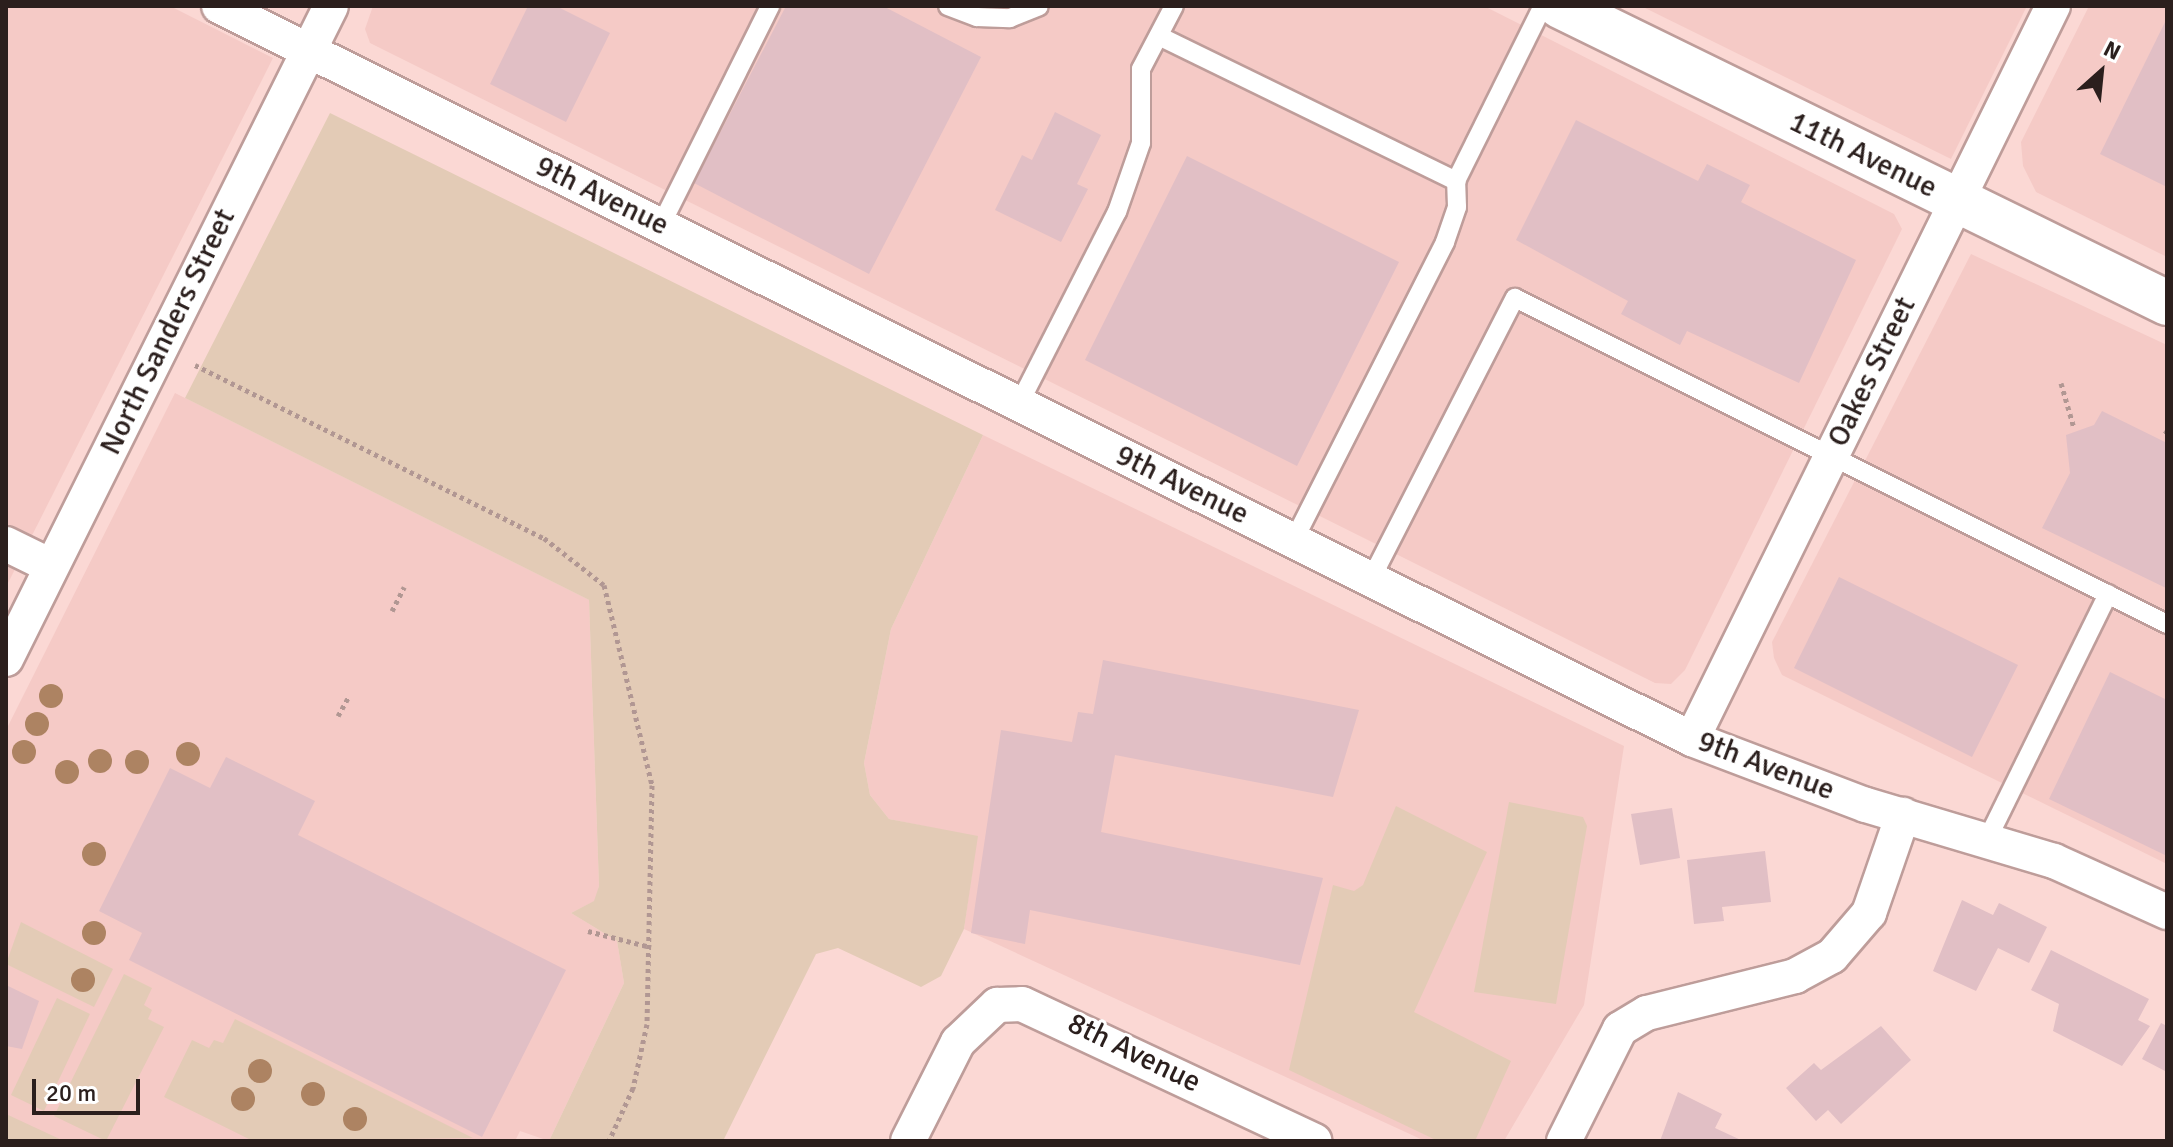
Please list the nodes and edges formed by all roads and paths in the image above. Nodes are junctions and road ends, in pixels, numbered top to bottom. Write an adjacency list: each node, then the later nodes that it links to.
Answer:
1 (219, 6): 11 (street, 9th Avenue)
2 (331, 6): 11 (street, North Sanders Street)
3 (770, 6): 14 (lane)
4 (948, 6): 5 (lane)
5 (1039, 6)
6 (1174, 6): 10 (lane)
7 (1543, 6): 12 (lane)
8 (1560, 6): 13 (highway, 11th Avenue)
9 (2053, 6): 13 (street, Oakes Street)
10 (1159, 36): 12 (lane); 18 (lane)
11 (309, 50): 14 (street, 9th Avenue); 23 (street, North Sanders Street)
12 (1456, 181): 21 (lane)
13 (1957, 201): 15 (highway, 11th Avenue); 20 (street, Oakes Street)
14 (661, 225): 18 (street, 9th Avenue)
15 (2167, 303)
16 (195, 365): 37 (path)
17 (2061, 383): 19 (path)
18 (1019, 404): 21 (street, 9th Avenue)
19 (2074, 428)
20 (1830, 456): 24 (lane); 26 (lane); 32 (street, Oakes Street)
21 (1294, 540): 24 (street, 9th Avenue)
22 (6, 544): 23 (street)
23 (51, 566): 29 (street, North Sanders Street)
24 (1371, 579): 32 (street, 9th Avenue)
25 (404, 587): 27 (path)
26 (2108, 594): 28 (lane); 34 (lane)
27 (392, 611)
28 (2167, 624)
29 (6, 659)
30 (348, 698): 31 (path)
31 (338, 716)
32 (1692, 739): 33 (street, 9th Avenue)
33 (1903, 815): 34 (street, 9th Avenue); 41 (street)
34 (1987, 840): 35 (street, 9th Avenue)
35 (2167, 912)
36 (588, 931): 37 (path)
37 (651, 947): 38 (path)
38 (609, 1141)
39 (908, 1141): 40 (street, 8th Avenue)
40 (1314, 1141)
41 (1564, 1141)

